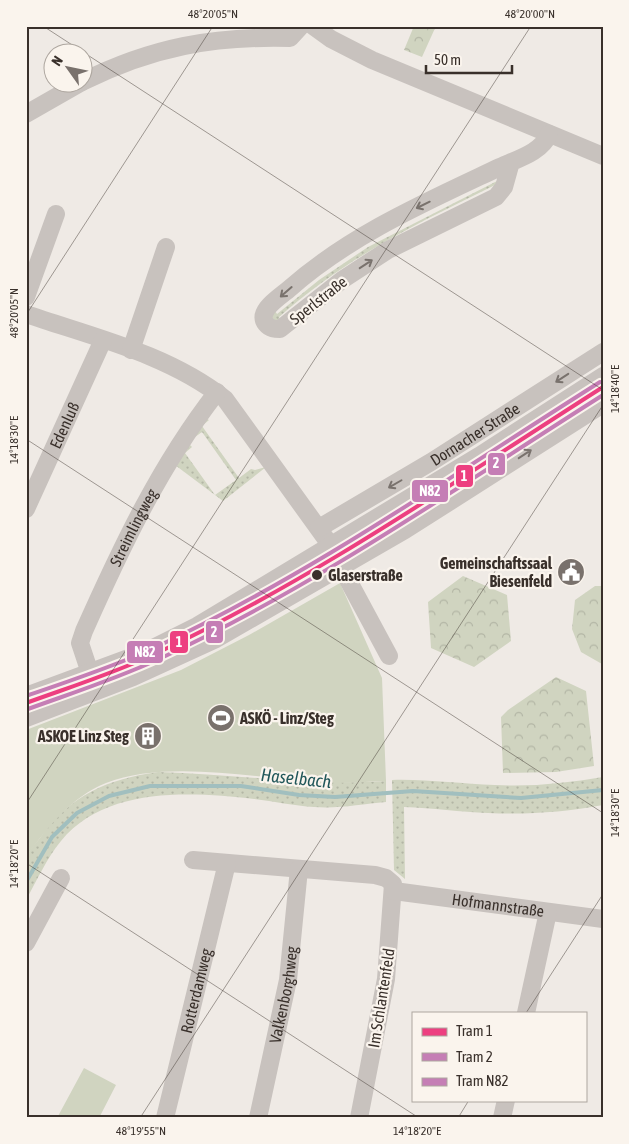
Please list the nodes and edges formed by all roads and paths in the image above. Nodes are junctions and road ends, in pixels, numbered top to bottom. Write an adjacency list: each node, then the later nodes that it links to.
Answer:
1 (301, 26): 3 (street)
2 (313, 26): 6 (street)
3 (92, 78)
4 (62, 92): 5 (street)
5 (29, 108)
6 (549, 134): 7 (street); 8 (street, Sperlstraße)
7 (603, 156)
8 (511, 162): 8 (street, Sperlstraße, one-way to 8)
9 (56, 214): 11 (street)
10 (166, 247): 14 (street)
11 (26, 297)
12 (26, 314): 13 (street)
13 (103, 340): 14 (street); 19 (street, Edenluß)
14 (132, 350): 17 (street)
15 (603, 352): 20 (street, Dornacher Straße, one-way to 20)
16 (603, 376): 21 (street, Dornacher Straße)
17 (217, 392): 20 (street); 24 (street, Streimlingweg)
18 (603, 404): 22 (street, one-way to 18)
19 (26, 509)
20 (319, 528): 21 (street)
21 (330, 546): 22 (street); 24 (street, Dornacher Straße)
22 (342, 567): 23 (street); 26 (street)
23 (389, 656)
24 (90, 673): 25 (street, Dornacher Straße)
25 (26, 696)
26 (26, 718)
27 (192, 860): 28 (street, Hofmannstraße)
28 (228, 863): 29 (street, Hofmannstraße); 37 (street, Rotterdamweg)
29 (299, 869): 31 (street, Hofmannstraße); 38 (street, Valkenborghweg)
30 (61, 878): 34 (street)
31 (392, 886): 32 (street, Hofmannstraße); 39 (street, Im Schlantenfeld)
32 (548, 912): 33 (street, Hofmannstraße); 35 (street)
33 (603, 919)
34 (26, 943)
35 (526, 1012)
36 (506, 1102): 40 (street)
37 (165, 1118)
38 (258, 1118)
39 (359, 1118)
40 (502, 1118)

